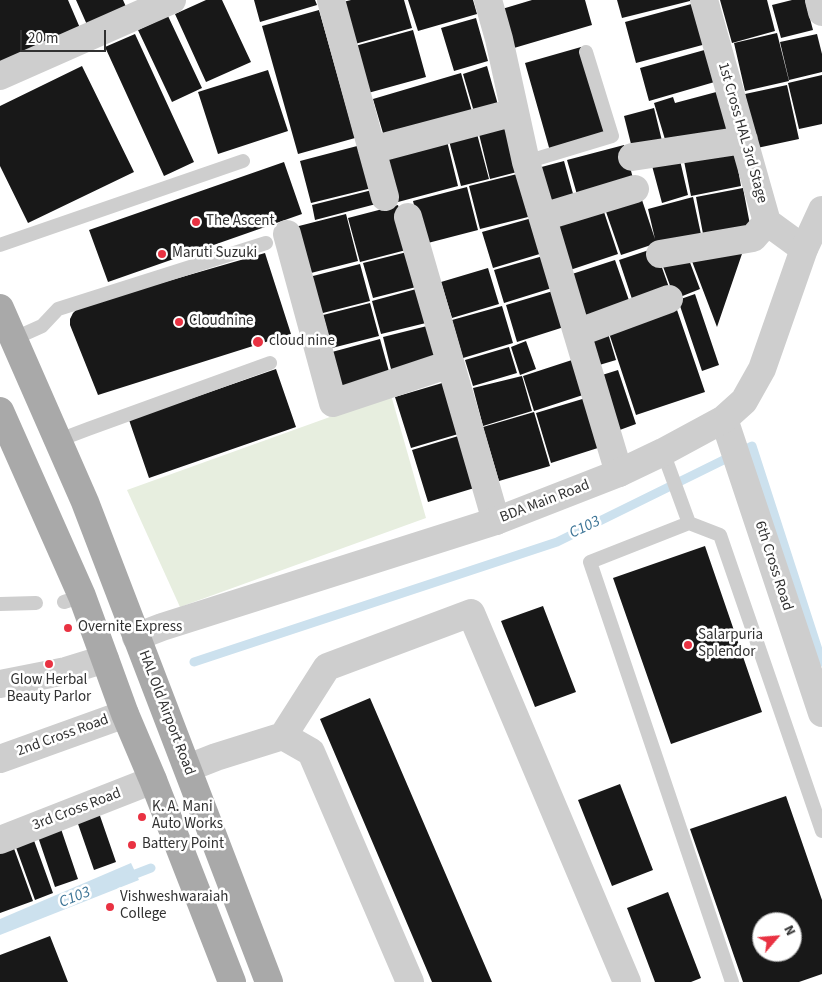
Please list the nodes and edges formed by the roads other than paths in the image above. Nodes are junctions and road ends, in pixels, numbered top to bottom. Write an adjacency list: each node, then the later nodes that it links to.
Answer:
1 (172, 0): 8 (street)
2 (331, 0): 11 (street)
3 (488, 0): 9 (street)
4 (704, 0): 10 (street, 1st Cross HAL 3rd Stage)
5 (819, 0): 6 (street)
6 (822, 12)
7 (586, 52): 14 (lane)
8 (0, 76)
9 (515, 112): 11 (street); 14 (street)
10 (744, 140): 12 (street); 20 (street, 1st Cross HAL 3rd Stage)
11 (372, 150): 16 (street)
12 (632, 157)
13 (243, 161): 22 (lane)
14 (526, 162): 19 (street)
15 (635, 189): 19 (street)
16 (385, 197)
17 (822, 210): 23 (street, BDA Main Road)
18 (408, 217): 30 (street)
19 (543, 217): 27 (street)
20 (768, 222): 23 (street, 1st Cross HAL 3rd Stage); 24 (street)
21 (277, 238): 28 (lane); 30 (street)
22 (0, 245)
23 (804, 249): 32 (street, BDA Main Road)
24 (660, 254)
25 (670, 299): 27 (street)
26 (0, 308): 28 (main road, HAL Old Airport Road)
27 (577, 332): 35 (street)
28 (13, 339): 33 (main road, HAL Old Airport Road)
29 (270, 363): 33 (lane)
30 (450, 364): 36 (street)
31 (0, 411): 41 (main road)
32 (724, 419): 34 (street, BDA Main Road); 44 (street, 6th Cross Road)
33 (59, 440): 40 (main road, HAL Old Airport Road)
34 (664, 452): 35 (street, BDA Main Road); 37 (lane)
35 (619, 474): 36 (street, BDA Main Road)
36 (496, 521): 40 (street, BDA Main Road)
37 (689, 523): 49 (lane); 55 (lane)
38 (36, 603): 39 (lane)
39 (0, 604)
40 (136, 637): 47 (main road, HAL Old Airport Road)
41 (104, 659): 42 (street); 43 (main road)
42 (0, 684)
43 (125, 714): 46 (street, 2nd Cross Road); 48 (main road)
44 (822, 714)
45 (283, 736): 47 (street); 53 (street); 54 (street)
46 (0, 759)
47 (188, 768): 52 (main road, HAL Old Airport Road)
48 (153, 780): 50 (street, 3rd Cross Road); 51 (main road)
49 (822, 831)
50 (0, 840)
51 (232, 982)
52 (269, 982)
53 (410, 982)
54 (627, 982)
55 (732, 982)

